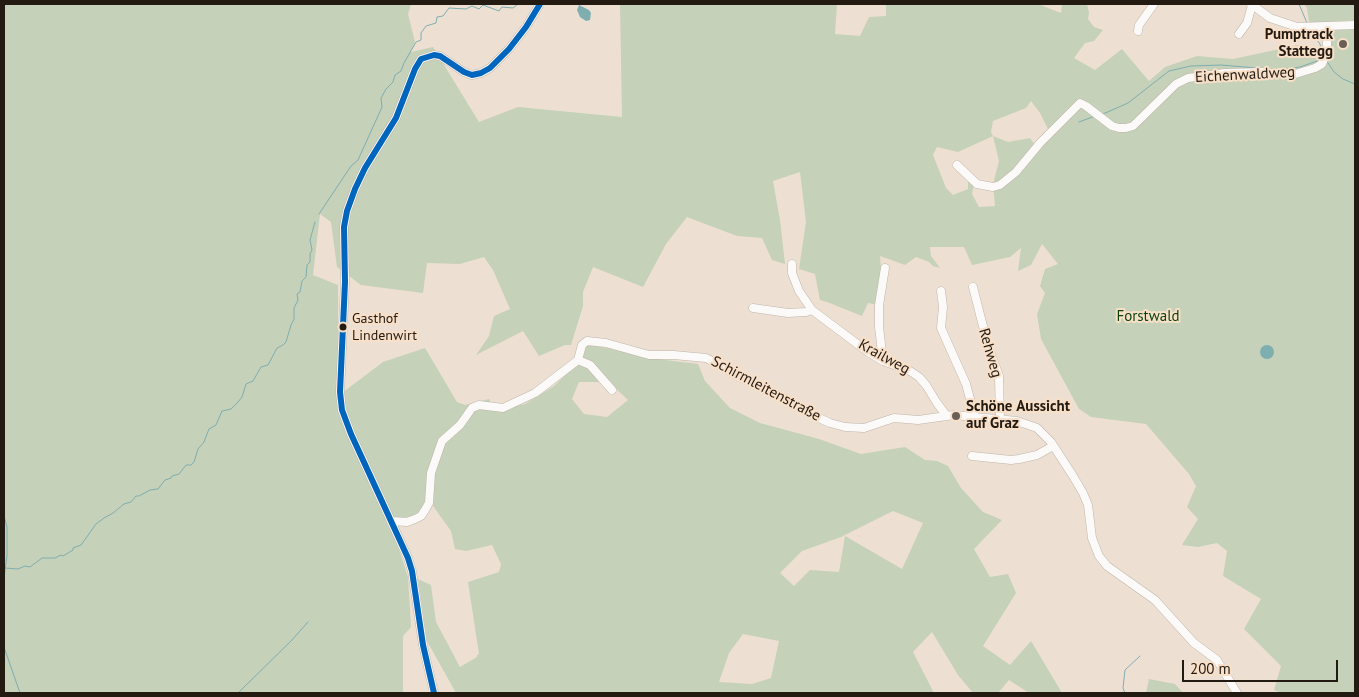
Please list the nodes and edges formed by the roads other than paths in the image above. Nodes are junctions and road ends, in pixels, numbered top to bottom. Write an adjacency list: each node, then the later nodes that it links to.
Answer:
1 (540, 4): 23 (street)
2 (1154, 4): 6 (street)
3 (1251, 4): 5 (street); 7 (street)
4 (1355, 25): 5 (street)
5 (1328, 27): 8 (street, Eichenwaldweg)
6 (1138, 31)
7 (1239, 34)
8 (957, 165)
9 (792, 264): 14 (street, Krailweg)
10 (885, 268): 16 (street)
11 (973, 286): 20 (street, Rehweg)
12 (940, 291): 19 (street)
13 (752, 308): 14 (street)
14 (812, 310): 16 (street, Krailweg)
15 (578, 360): 17 (street); 18 (street, Schirmleitenstraße); 23 (street, Schirmleitenstraße)
16 (883, 361): 18 (street, Krailweg)
17 (612, 390)
18 (946, 415): 19 (street, Schirmleitenstraße)
19 (976, 417): 20 (street, Schirmleitenstraße)
20 (1000, 420): 21 (street, Schirmleitenstraße)
21 (1053, 446): 22 (street); 25 (street, Schirmleitenstraße)
22 (972, 456)
23 (392, 521): 24 (street)
24 (434, 693)
25 (1237, 693)

